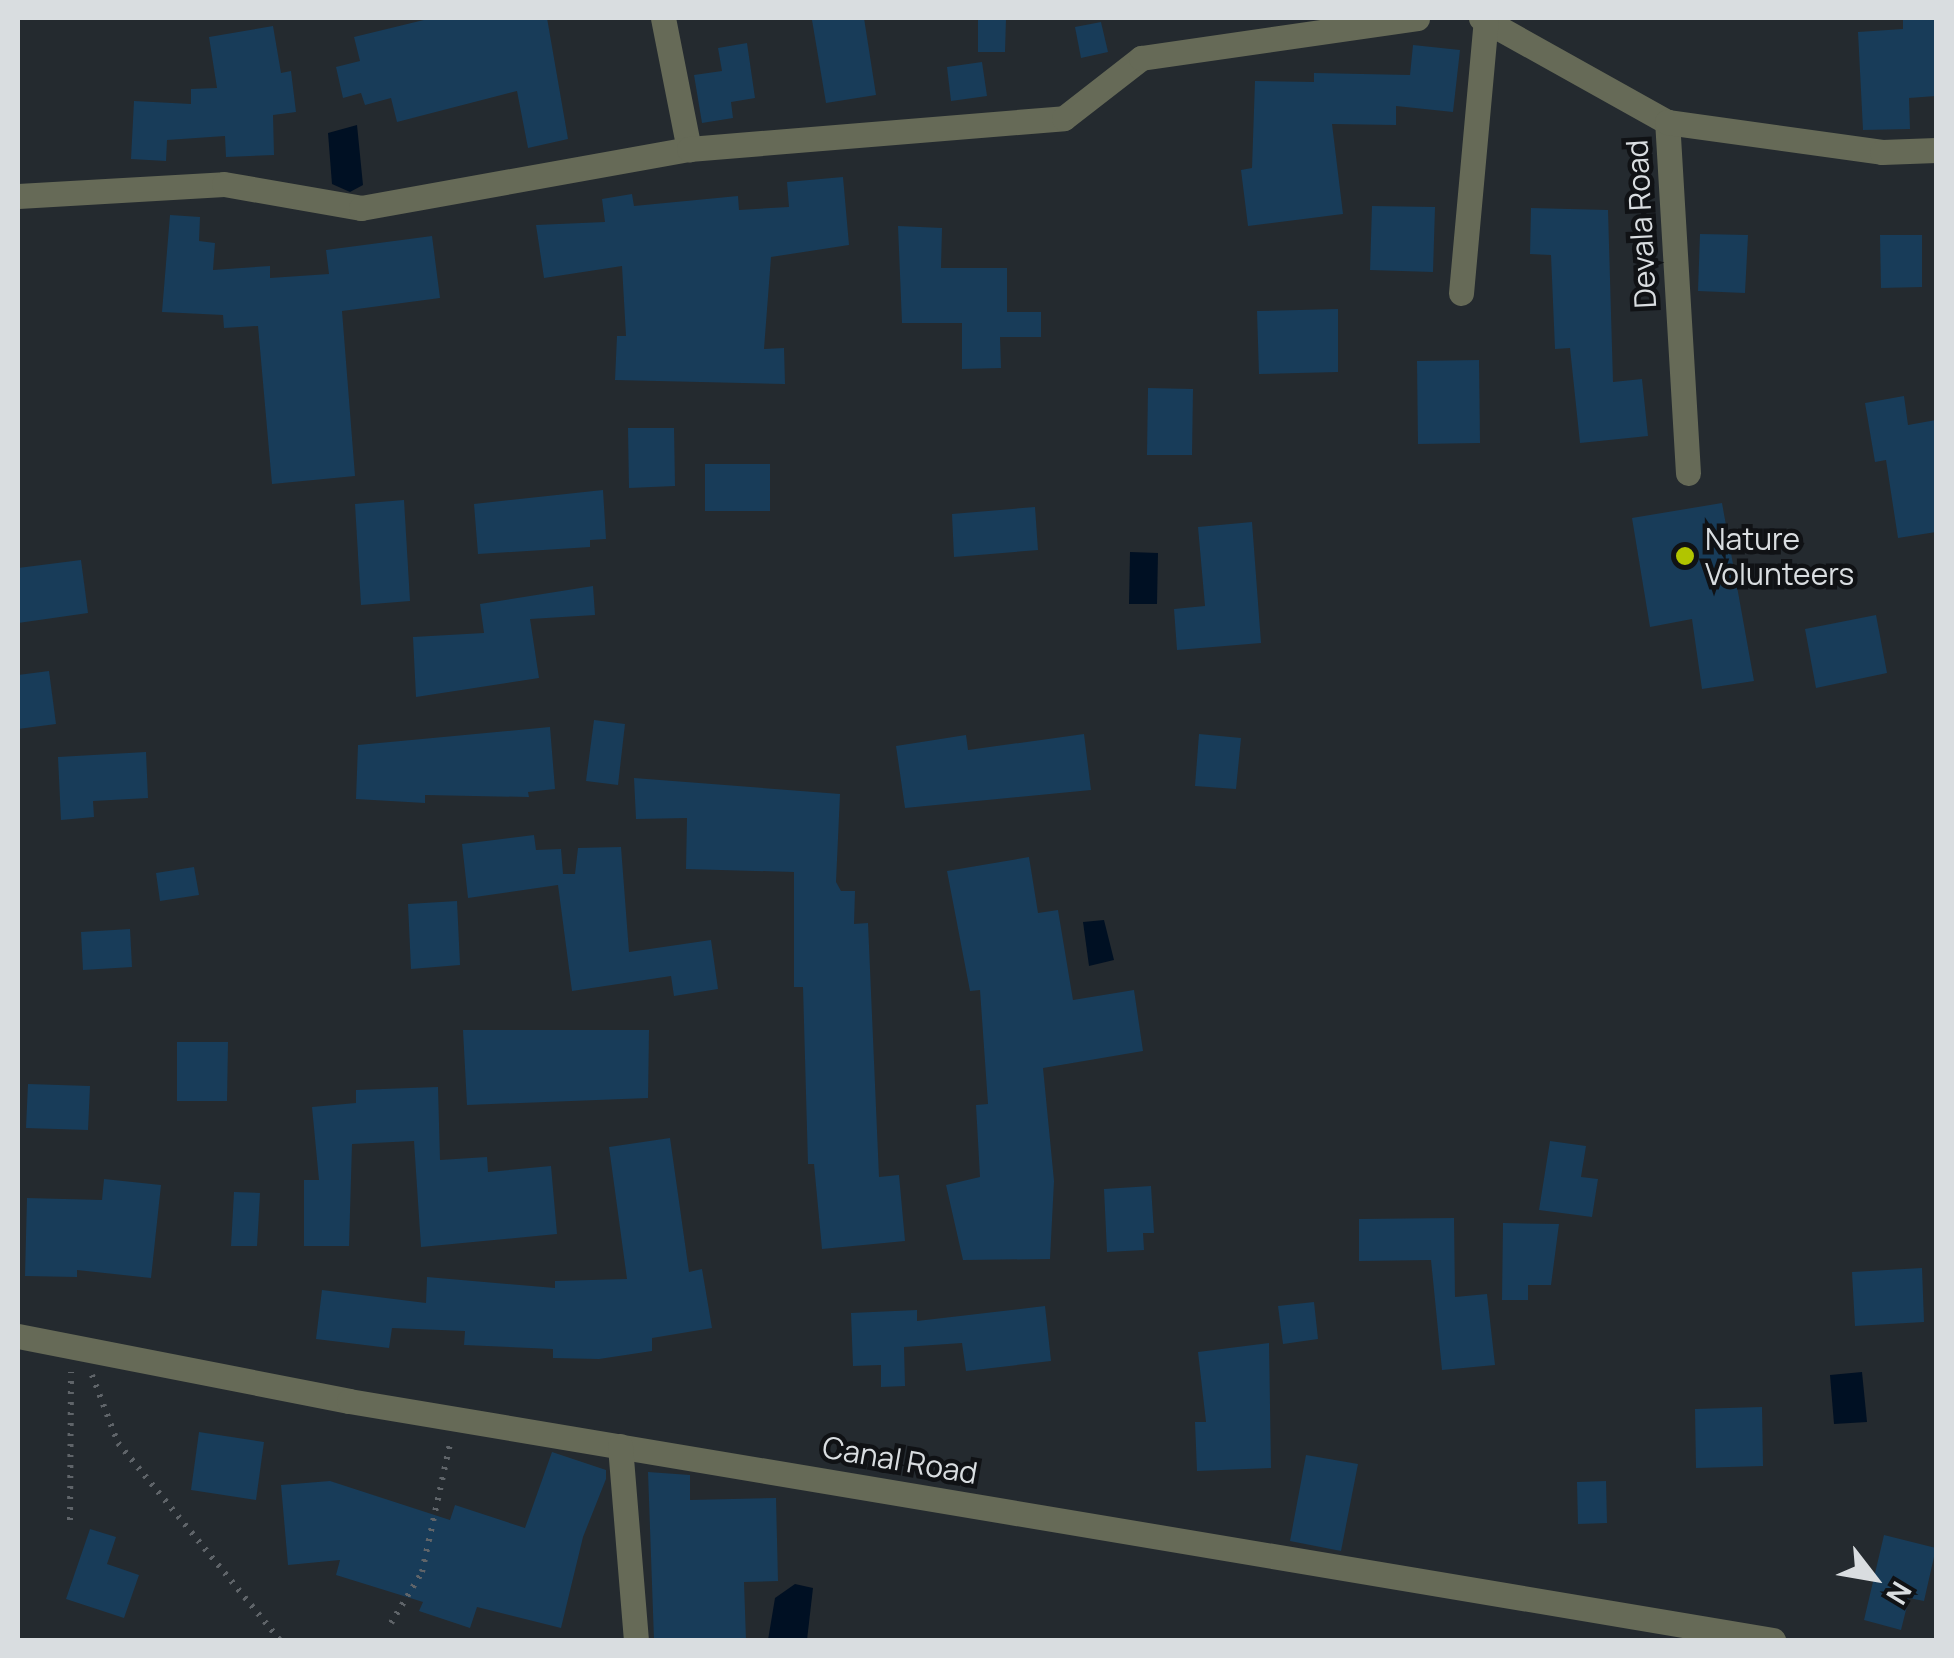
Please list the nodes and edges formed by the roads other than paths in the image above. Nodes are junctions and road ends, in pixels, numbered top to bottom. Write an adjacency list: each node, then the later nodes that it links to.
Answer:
1 (662, 18): 5 (street)
2 (1418, 18): 5 (street)
3 (1484, 19): 4 (street); 8 (street)
4 (1667, 122): 6 (street, Devala Road); 9 (street, Devala Road)
5 (689, 149): 7 (street)
6 (1930, 150)
7 (18, 196)
8 (1462, 293)
9 (1688, 473)
10 (18, 1336): 11 (street, Canal Road)
11 (620, 1446): 12 (street); 13 (street, Canal Road)
12 (636, 1640)
13 (1773, 1640)

